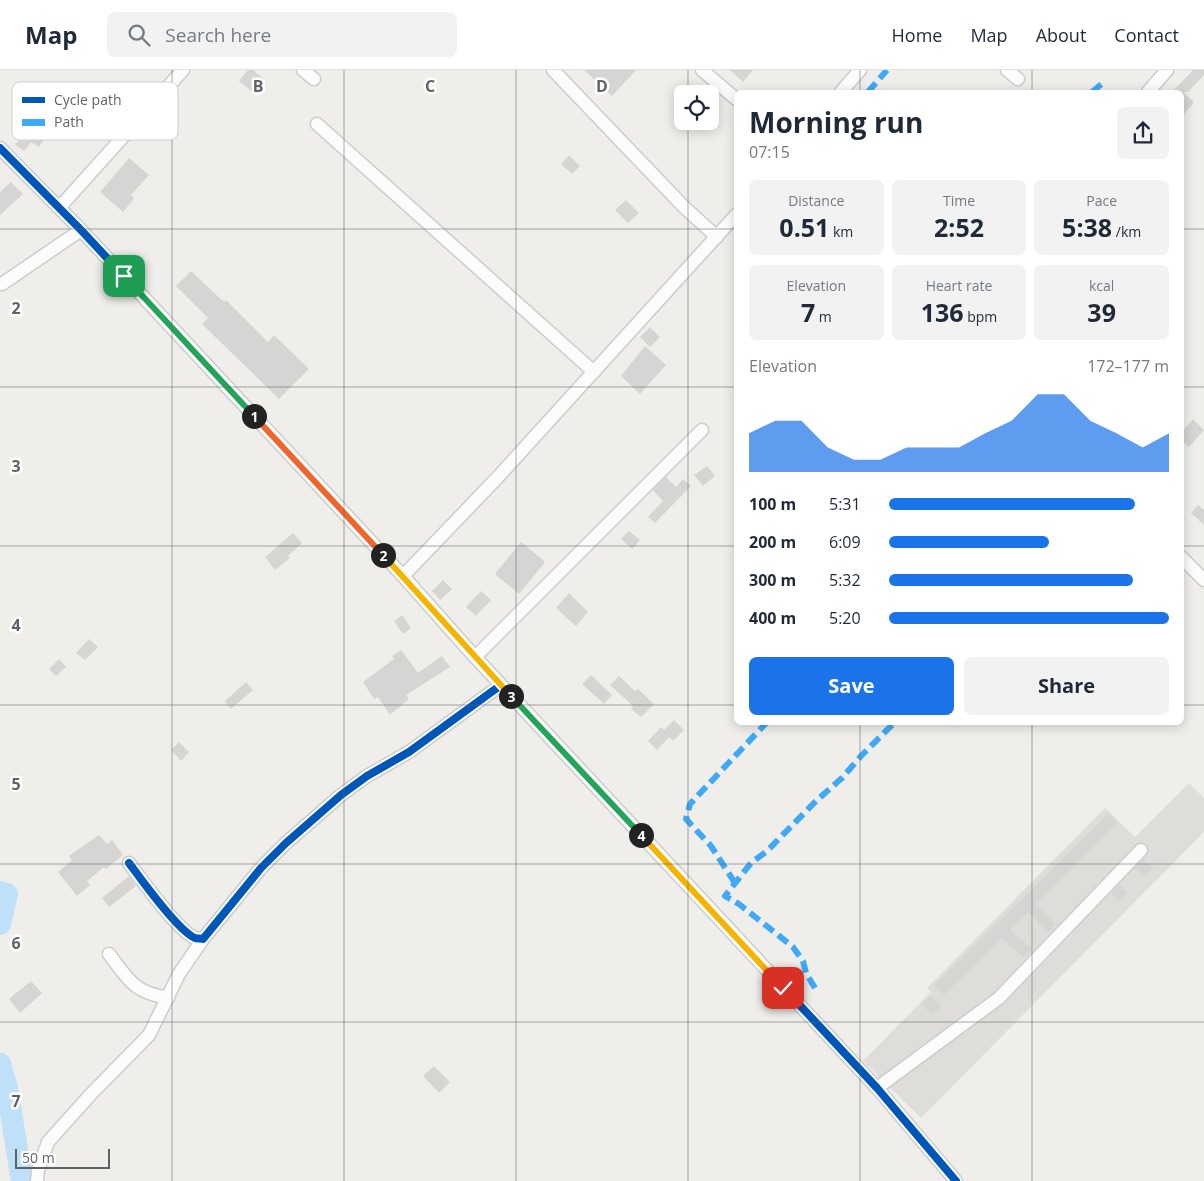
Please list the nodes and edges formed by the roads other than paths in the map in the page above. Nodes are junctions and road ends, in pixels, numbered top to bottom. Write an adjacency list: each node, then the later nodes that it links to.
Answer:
1 (183, 70): 10 (street)
2 (303, 70): 8 (street)
3 (553, 70): 20 (street)
4 (702, 70): 13 (street)
5 (860, 70): 11 (street)
6 (1007, 70): 9 (street)
7 (1167, 70): 12 (street)
8 (314, 79)
9 (1018, 79)
10 (172, 82)
11 (843, 90)
12 (1150, 90)
13 (734, 97)
14 (317, 124): 22 (street)
15 (120, 140): 17 (street)
16 (0, 148): 17 (street)
17 (59, 208): 19 (street)
18 (734, 217): 20 (street)
19 (81, 230): 21 (street); 25 (street)
20 (717, 237): 22 (street)
21 (2, 284)
22 (594, 372): 25 (street)
23 (702, 430): 27 (street)
24 (1184, 560): 26 (street)
25 (403, 576): 27 (street)
26 (1204, 580)
27 (474, 657): 28 (street)
28 (501, 686): 31 (street); 34 (street)
29 (1140, 850): 34 (street)
30 (129, 863): 31 (street)
31 (203, 938): 33 (street)
32 (109, 954): 33 (street)
33 (168, 998): 35 (street)
34 (877, 1088): 36 (street)
35 (37, 1181)
36 (956, 1181)

